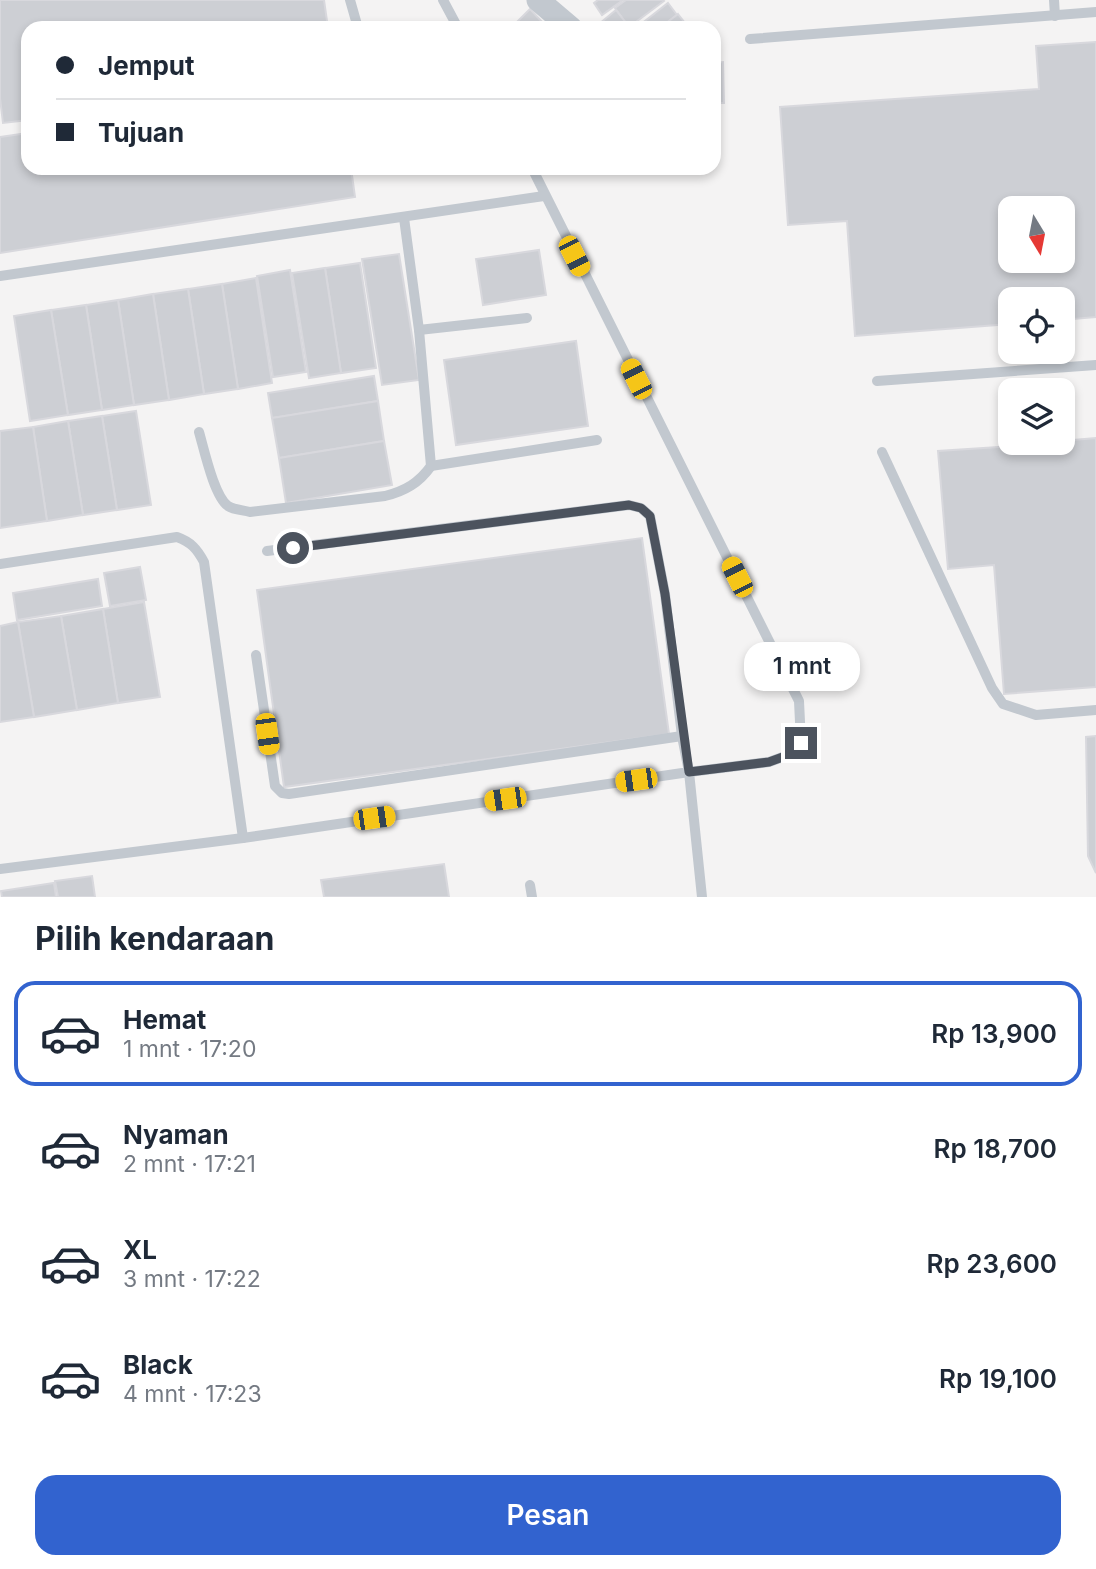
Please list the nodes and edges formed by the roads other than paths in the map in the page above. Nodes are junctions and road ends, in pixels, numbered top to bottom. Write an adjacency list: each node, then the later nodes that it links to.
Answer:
1 (350, 0): 7 (lane)
2 (443, 0): 8 (lane)
3 (538, 0): 9 (street)
4 (1054, 0): 6 (lane)
5 (1096, 12): 6 (lane)
6 (1055, 16): 10 (lane)
7 (356, 21)
8 (454, 21)
9 (562, 21)
10 (750, 39)
11 (535, 175): 12 (lane)
12 (544, 196): 13 (lane); 28 (lane)
13 (404, 218): 14 (lane); 16 (lane)
14 (0, 276)
15 (527, 318): 16 (lane)
16 (419, 330): 22 (lane)
17 (1096, 365): 18 (lane)
18 (877, 381)
19 (199, 432): 22 (lane)
20 (597, 440): 22 (lane)
21 (882, 452): 26 (lane)
22 (431, 466)
23 (267, 551): 27 (lane)
24 (0, 564): 29 (lane)
25 (256, 655): 27 (lane)
26 (1096, 710)
27 (682, 736): 28 (lane)
28 (689, 772): 29 (lane); 33 (lane)
29 (243, 838): 30 (lane)
30 (0, 869)
31 (530, 885): 32 (lane)
32 (532, 897)
33 (702, 897)

